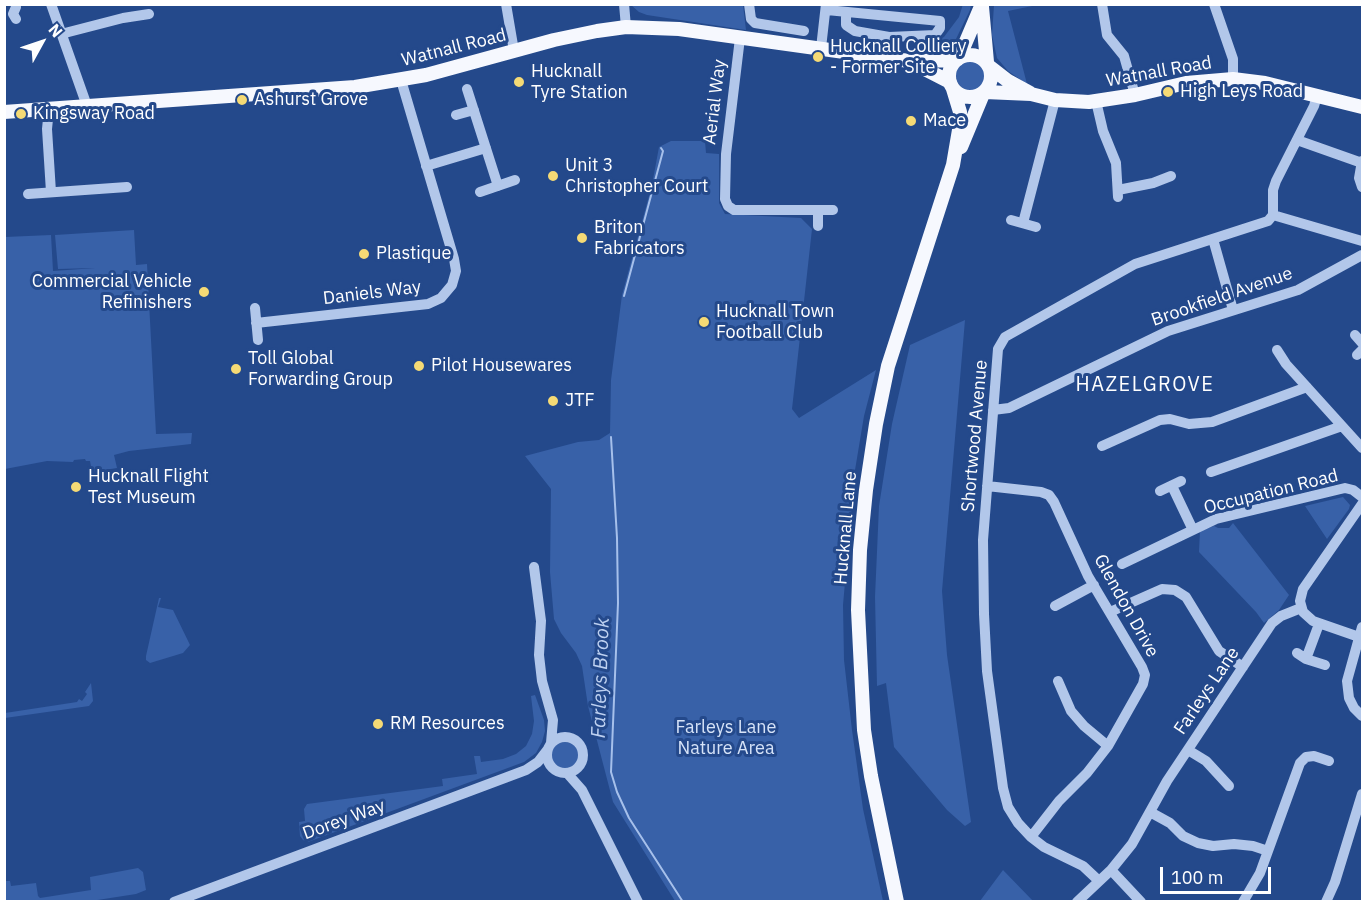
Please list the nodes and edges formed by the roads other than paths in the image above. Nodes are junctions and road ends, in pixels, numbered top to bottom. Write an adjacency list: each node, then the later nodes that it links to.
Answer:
1 (51, 4): 14 (street)
2 (506, 4): 17 (street)
3 (624, 4): 12 (street)
4 (749, 4): 13 (street)
5 (982, 4): 18 (main road); 20 (main road)
6 (1102, 4): 27 (street)
7 (1214, 4): 21 (street)
8 (826, 7): 10 (street); 16 (street)
9 (860, 9): 10 (street); 10 (street)
10 (846, 12)
11 (149, 14): 14 (street)
12 (626, 27): 15 (main road, Watnall Road); 17 (main road, Watnall Road)
13 (804, 31)
14 (61, 34): 31 (street)
15 (740, 38): 16 (main road, Watnall Road); 50 (street, Aerial Way)
16 (821, 48): 19 (main road, Watnall Road)
17 (514, 51): 22 (main road, Watnall Road)
18 (958, 59): 19 (main road, Watnall Road); 20 (main road); 23 (main road)
19 (909, 61): 23 (main road, Watnall Road)
20 (988, 65): 25 (main road); 26 (main road, Watnall Road)
21 (1233, 79): 27 (main road, Watnall Road); 28 (main road, Watnall Road)
22 (401, 80): 31 (main road, Watnall Road); 41 (street, Daniels Way)
23 (952, 86): 25 (main road); 40 (main road, Hucknall Lane)
24 (467, 89): 34 (street)
25 (984, 93): 26 (main road, Watnall Road); 40 (main road, Hucknall Lane)
26 (1031, 93): 29 (main road, Watnall Road)
27 (1135, 95): 30 (main road, Watnall Road)
28 (1317, 96): 32 (main road, Watnall Road); 37 (street)
29 (1055, 100): 30 (main road, Watnall Road); 54 (street)
30 (1096, 101): 42 (street)
31 (87, 106): 33 (main road, Watnall Road)
32 (1362, 107)
33 (49, 109): 35 (main road, Watnall Road); 47 (street)
34 (474, 110): 36 (street); 38 (street)
35 (4, 112)
36 (456, 115)
37 (1297, 140): 39 (street); 52 (street)
38 (486, 148): 41 (street); 44 (street)
39 (1362, 162): 46 (street)
40 (953, 165): 108 (main road, Hucknall Lane)
41 (426, 166): 62 (street, Daniels Way)
42 (1171, 176)
43 (515, 180): 44 (street)
44 (498, 186): 48 (street)
45 (127, 187): 47 (street)
46 (1362, 187)
47 (51, 192): 49 (street)
48 (480, 192)
49 (28, 194)
50 (818, 210): 51 (street); 55 (street)
51 (833, 210)
52 (1273, 215): 57 (street, Shortwood Avenue); 58 (street)
53 (1011, 220): 54 (street)
54 (1023, 223): 56 (street)
55 (818, 226)
56 (1036, 227)
57 (1214, 239): 61 (street); 66 (street, Shortwood Avenue)
58 (1362, 241)
59 (1362, 255): 61 (street, Brookfield Avenue)
60 (255, 308): 62 (street)
61 (1233, 310): 66 (street, Brookfield Avenue)
62 (256, 323): 63 (street)
63 (258, 340)
64 (1277, 350): 65 (street)
65 (1307, 387): 67 (street); 68 (street)
66 (993, 410): 71 (street, Shortwood Avenue)
67 (1342, 426): 69 (street); 70 (street)
68 (1102, 446)
69 (1362, 448)
70 (1211, 472)
71 (987, 486): 78 (street, Glendon Drive); 102 (street, Shortwood Avenue)
72 (1160, 492): 75 (street)
73 (1362, 497): 75 (street, Occupation Road)
74 (1362, 504): 80 (street)
75 (1193, 530): 76 (street, Occupation Road)
76 (1122, 564)
77 (534, 567): 88 (street)
78 (1094, 585): 79 (street); 81 (street, Glendon Drive)
79 (1055, 606)
80 (1301, 608): 82 (street); 85 (street, Farleys Lane)
81 (1110, 612): 85 (street); 91 (street, Glendon Drive)
82 (1319, 624): 83 (street); 84 (street)
83 (1362, 634): 87 (street)
84 (1325, 665)
85 (1243, 667): 92 (street, Farleys Lane)
86 (1058, 681): 91 (street)
87 (1362, 716)
88 (553, 720): 89 (street); 90 (street)
89 (567, 737): 90 (street); 93 (street)
90 (550, 746): 95 (street, Dorey Way); 96 (street)
91 (1108, 746): 102 (street, Glendon Drive)
92 (1188, 750): 98 (street); 101 (street, Farleys Lane)
93 (583, 758): 97 (street); 99 (street)
94 (1329, 761): 103 (street)
95 (526, 770): 96 (street, Dorey Way); 106 (street, Dorey Way)
96 (555, 770): 97 (street)
97 (567, 774): 99 (street)
98 (1229, 786)
99 (582, 790): 107 (street)
100 (1362, 794): 112 (street)
101 (1150, 812): 103 (street); 104 (street, Farleys Lane)
102 (1031, 837): 105 (street, Shortwood Avenue)
103 (1268, 851): 111 (street)
104 (1111, 870): 105 (street, Farleys Lane); 110 (street)
105 (1099, 881): 109 (street, Farleys Lane)
106 (174, 902)
107 (638, 902)
108 (897, 902)
109 (1077, 902)
110 (1141, 902)
111 (1243, 902)
112 (1326, 902)

